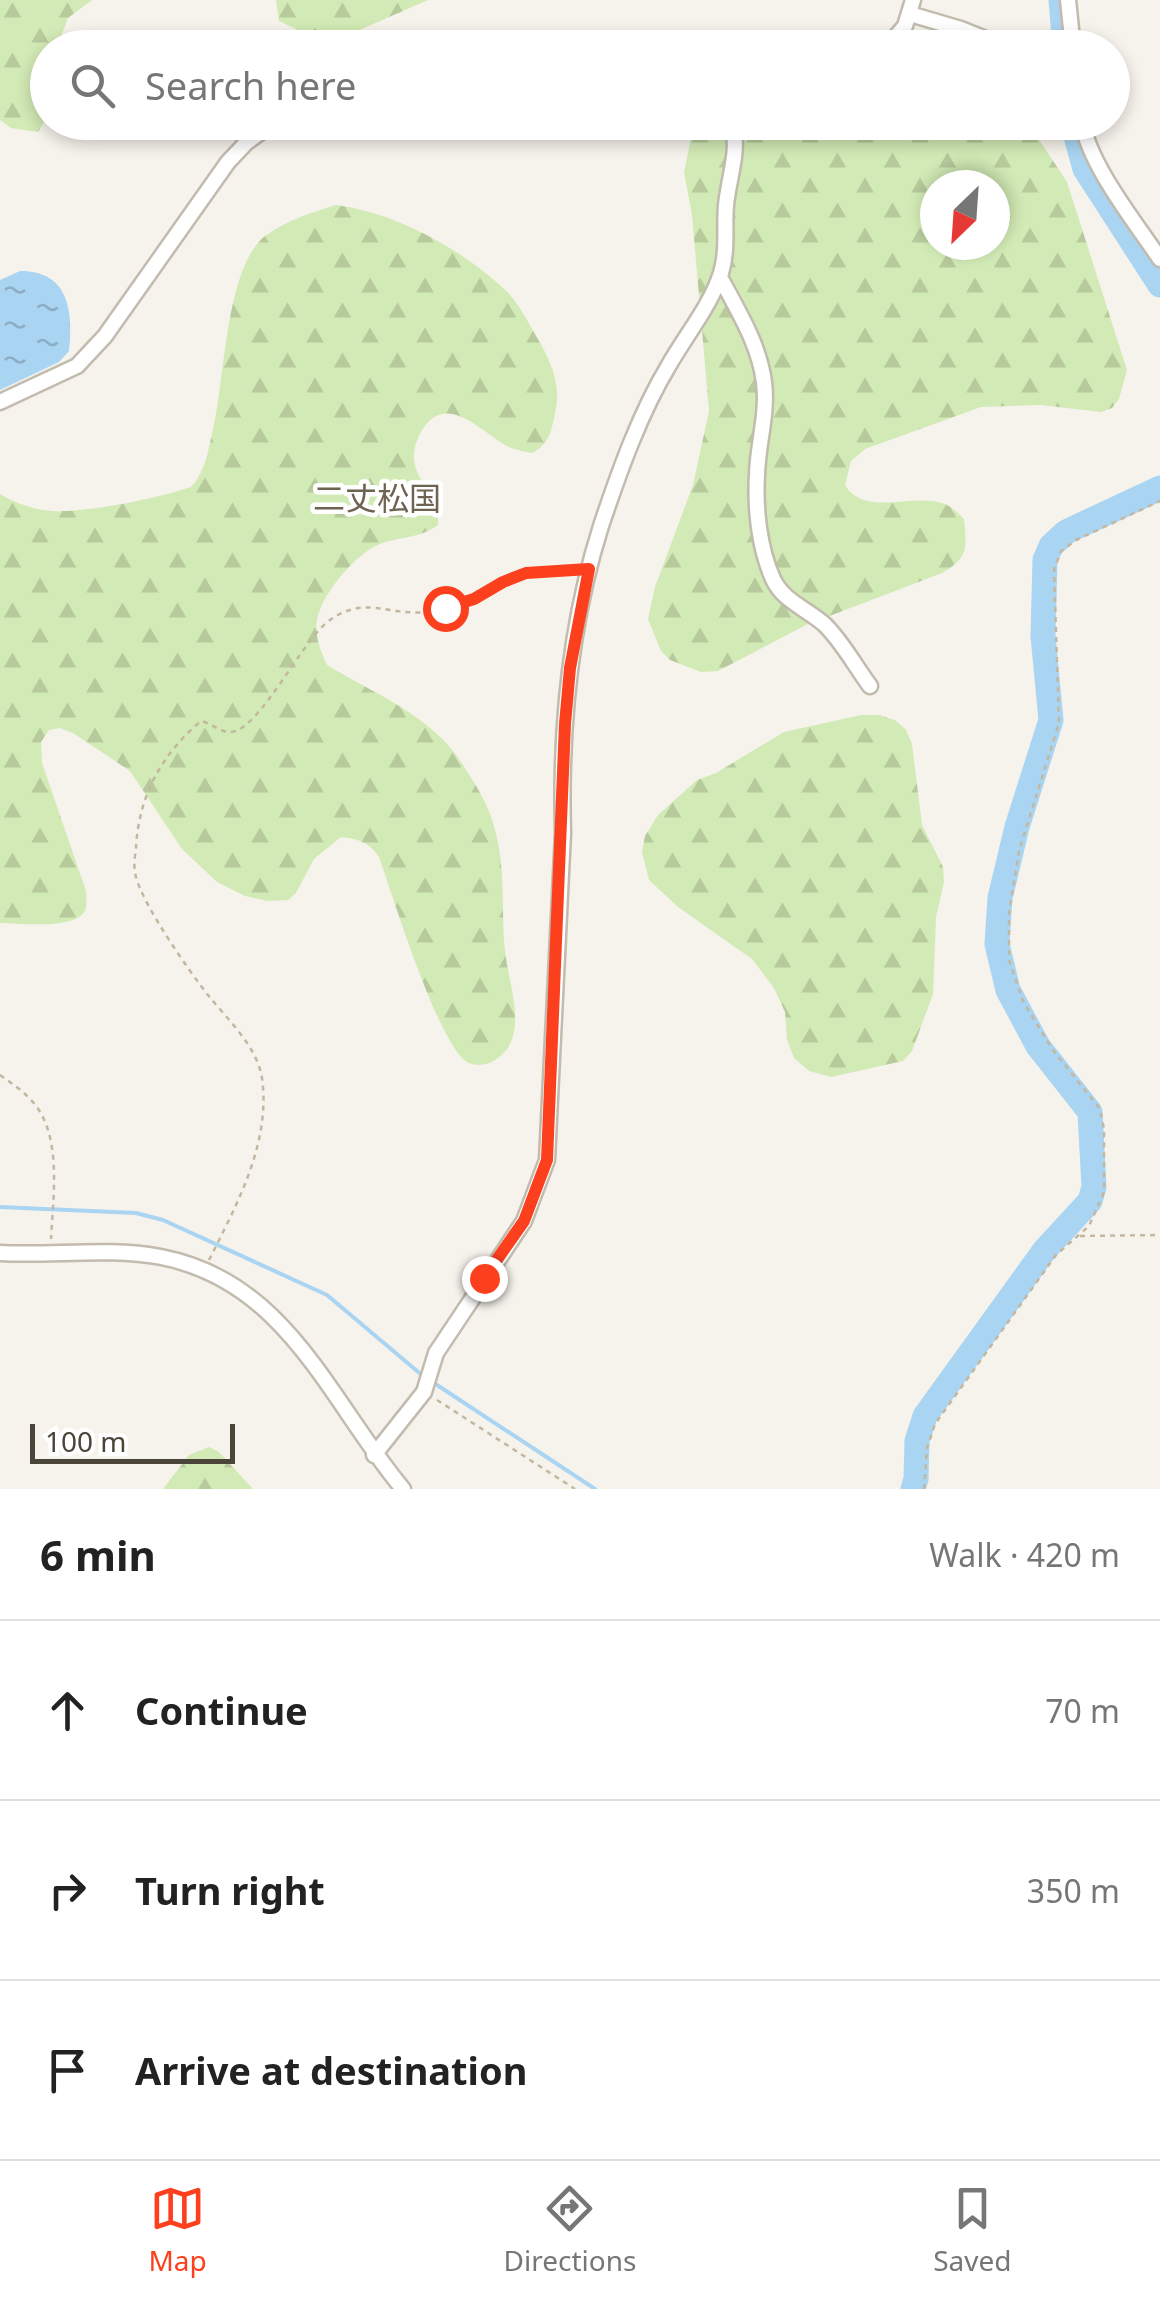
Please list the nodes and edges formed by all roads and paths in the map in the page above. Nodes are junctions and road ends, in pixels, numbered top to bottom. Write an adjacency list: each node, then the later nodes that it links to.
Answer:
1 (1068, 0): 5 (street)
2 (911, 7): 3 (street); 4 (street)
3 (901, 30)
4 (963, 30)
5 (1071, 30)
6 (251, 140): 11 (street)
7 (734, 140): 10 (street)
8 (1086, 140): 9 (street)
9 (1160, 259)
10 (720, 277): 13 (street); 14 (street)
11 (0, 402)
12 (1160, 501): 17 (path)
13 (589, 569): 20 (path); 21 (street)
14 (870, 686)
15 (0, 1075): 19 (path)
16 (1160, 1235): 17 (path)
17 (1079, 1236): 25 (path)
18 (0, 1253): 19 (street)
19 (48, 1255): 20 (street)
20 (204, 1271): 22 (street)
21 (424, 1392): 22 (street); 24 (path)
22 (374, 1455): 23 (street)
23 (403, 1489)
24 (575, 1489)
25 (924, 1489)

